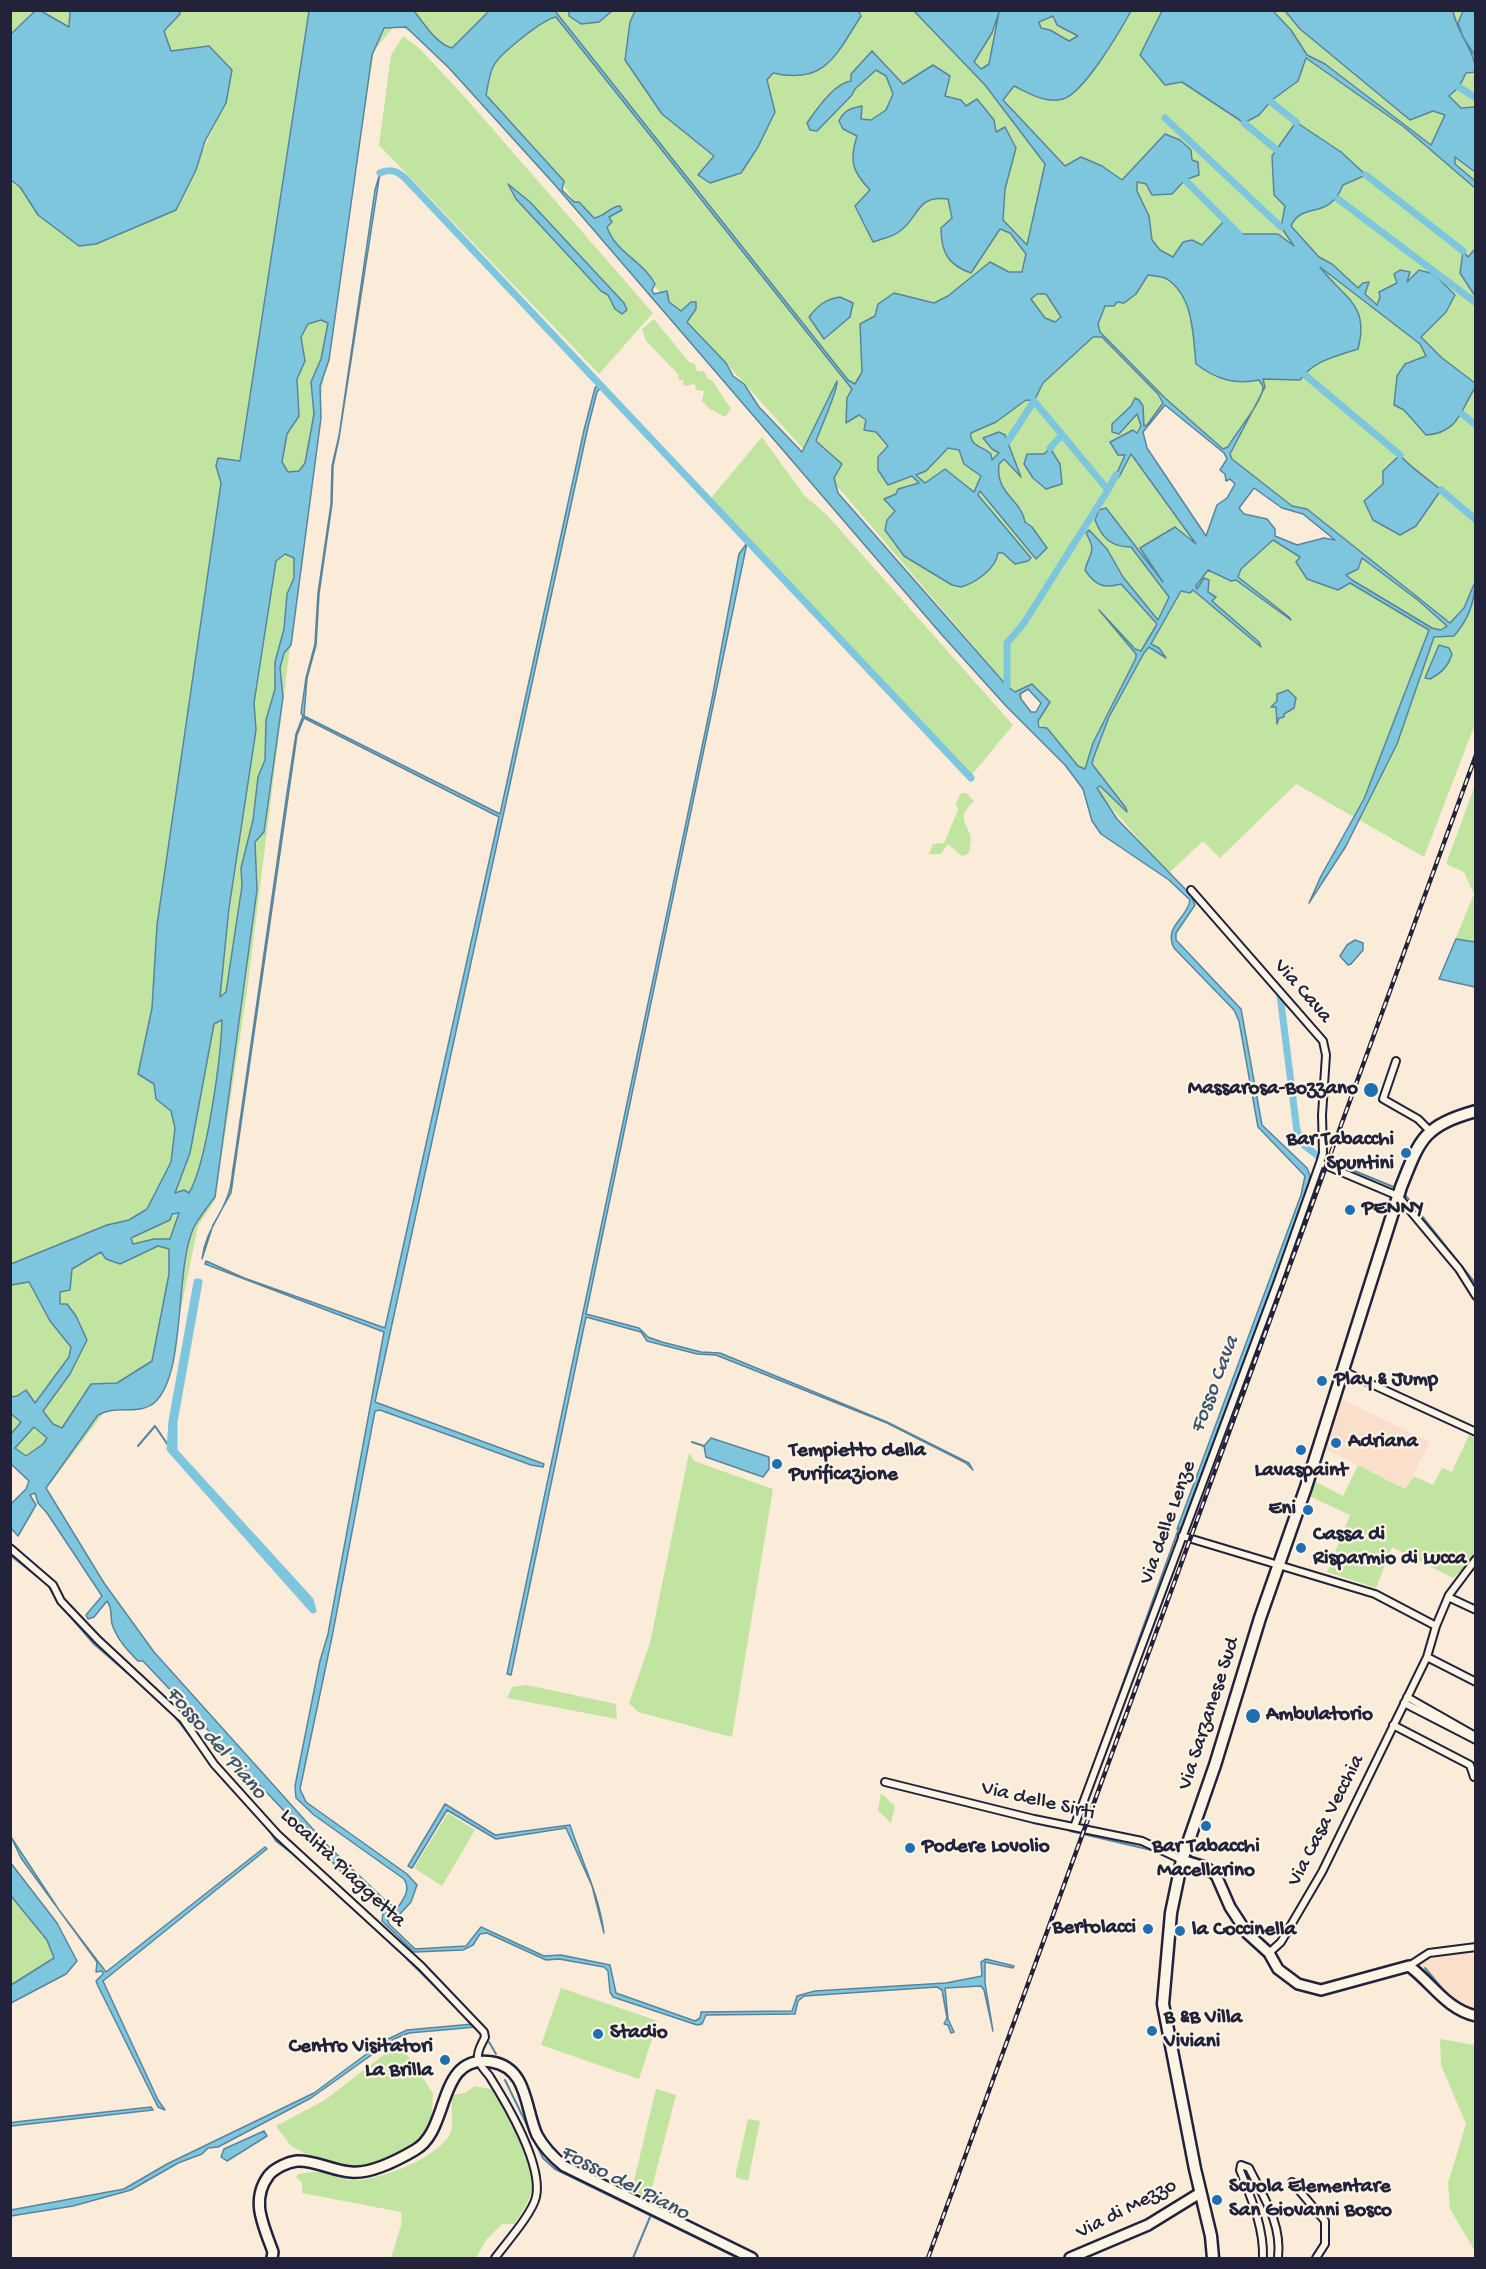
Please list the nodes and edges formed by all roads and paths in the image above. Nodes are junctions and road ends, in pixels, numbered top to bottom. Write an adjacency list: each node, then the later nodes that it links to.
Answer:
1 (1191, 890): 5 (street, Via Cava)
2 (1396, 1061): 4 (street)
3 (1476, 1111): 4 (main road)
4 (1430, 1131): 6 (main road, Via Sarzanese Sud)
5 (1320, 1163): 6 (street); 10 (street, Via delle Lenze)
6 (1399, 1192): 7 (street); 8 (main road, Via Sarzanese Sud)
7 (1476, 1296)
8 (1343, 1371): 9 (street); 13 (main road, Via Sarzanese Sud)
9 (1476, 1432)
10 (1182, 1536): 13 (street); 24 (street, Via delle Lenze)
11 (10, 1548): 30 (street, Località Piaggetta)
12 (1476, 1559): 14 (street, Via Casa Vecchia)
13 (1279, 1565): 16 (street); 25 (main road, Via Sarzanese Sud)
14 (1448, 1597): 15 (street); 16 (street, Via Casa Vecchia)
15 (1476, 1610)
16 (1436, 1626): 17 (street, Via Casa Vecchia)
17 (1427, 1657): 18 (street); 19 (street, Via Casa Vecchia)
18 (1476, 1682)
19 (1405, 1700): 20 (street, Via Casa Vecchia); 21 (street)
20 (1393, 1725): 22 (street); 27 (street, Via Casa Vecchia)
21 (1474, 1737)
22 (1474, 1777)
23 (885, 1782): 24 (street, Via delle Sirti)
24 (1071, 1827): 25 (street, Via delle Sirti)
25 (1182, 1860): 27 (street); 32 (main road, Via Sarzanese Sud)
26 (1476, 1947): 28 (street)
27 (1269, 1953): 28 (street)
28 (1409, 1966): 29 (street)
29 (1476, 2016)
30 (478, 2062): 33 (street); 34 (street); 35 (street)
31 (1292, 2182): 40 (street)
32 (1200, 2193): 36 (street, Via di Mezzo); 37 (main road, Via Sarzanese Sud)
33 (272, 2259)
34 (495, 2259)
35 (752, 2259)
36 (1070, 2259)
37 (1213, 2259)
38 (1263, 2259): 39 (street)
39 (1278, 2259)
40 (1316, 2259)

